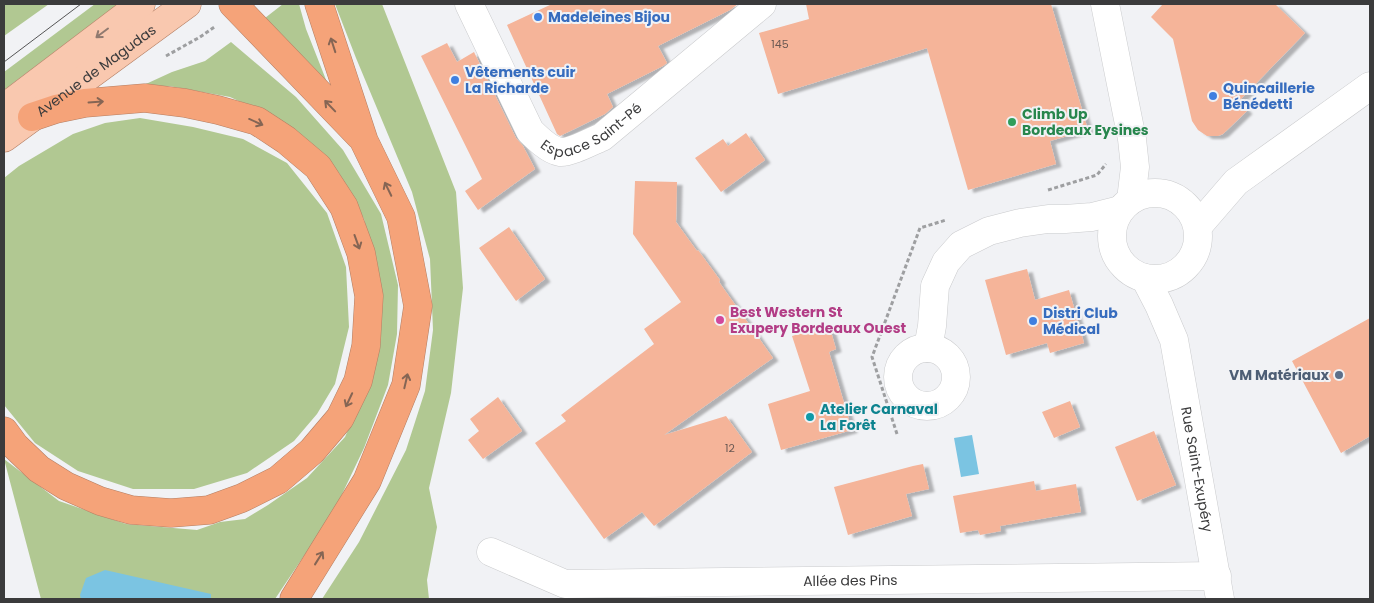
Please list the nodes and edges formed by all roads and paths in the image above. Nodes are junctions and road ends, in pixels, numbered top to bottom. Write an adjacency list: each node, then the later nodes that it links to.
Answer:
1 (141, 4): 10 (main road, Avenue de Magudas, one-way to 10)
2 (188, 4): 11 (main road, Avenue de Magudas)
3 (319, 4): 13 (highway, one-way to 3)
4 (469, 4): 5 (street, Espace Saint-Pé)
5 (762, 4)
6 (1105, 4): 15 (street)
7 (235, 6): 8 (path); 13 (highway, one-way to 7)
8 (165, 56)
9 (1370, 86): 14 (street)
10 (4, 108)
11 (32, 117): 12 (main road, Avenue de Magudas); 23 (highway, one-way to 23)
12 (4, 138)
13 (364, 141): 26 (highway, one-way to 13)
14 (1236, 182): 15 (street); 17 (street)
15 (1145, 200): 16 (street); 17 (street); 18 (street)
16 (1065, 219): 18 (street); 22 (street)
17 (1198, 226): 19 (street)
18 (1113, 246): 20 (street)
19 (1177, 274): 20 (street); 21 (street, Rue Saint-Exupéry)
20 (1145, 278): 21 (street, Rue Saint-Exupéry)
21 (1174, 340): 25 (street, Rue Saint-Exupéry)
22 (928, 348)
23 (4, 431)
24 (491, 552): 25 (street, Allée des Pins)
25 (1218, 588)
26 (294, 599)

